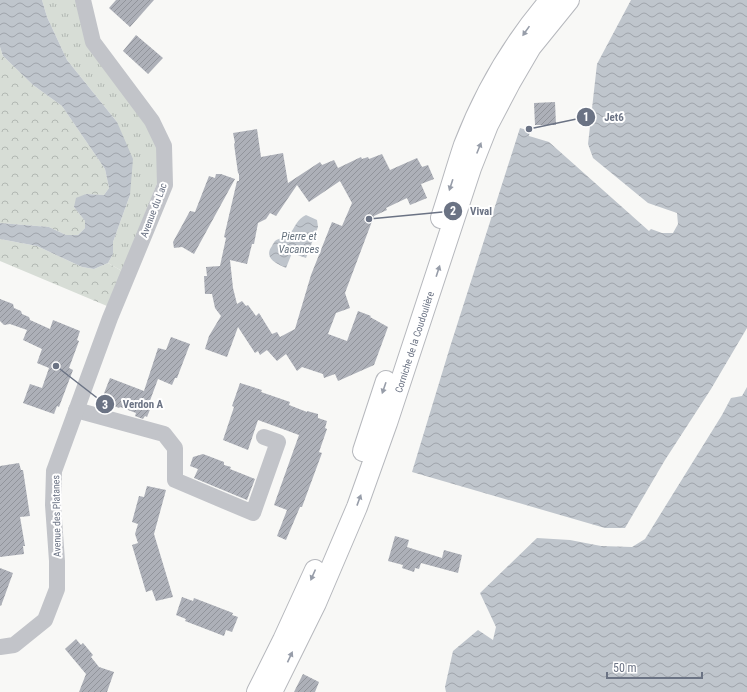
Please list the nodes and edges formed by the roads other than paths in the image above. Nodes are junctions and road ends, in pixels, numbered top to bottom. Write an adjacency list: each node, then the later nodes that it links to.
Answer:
1 (83, 0): 4 (street, Avenue du Lac)
2 (550, 0): 8 (main road, Corniche de la Coudoulière, one-way to 8)
3 (569, 0): 9 (main road, Corniche de la Coudoulière, one-way to 3)
4 (110, 318): 5 (street, Avenue des Platanes)
5 (76, 410): 6 (street); 7 (street, Avenue des Platanes)
6 (264, 437)
7 (0, 647)
8 (257, 692)
9 (272, 692)

